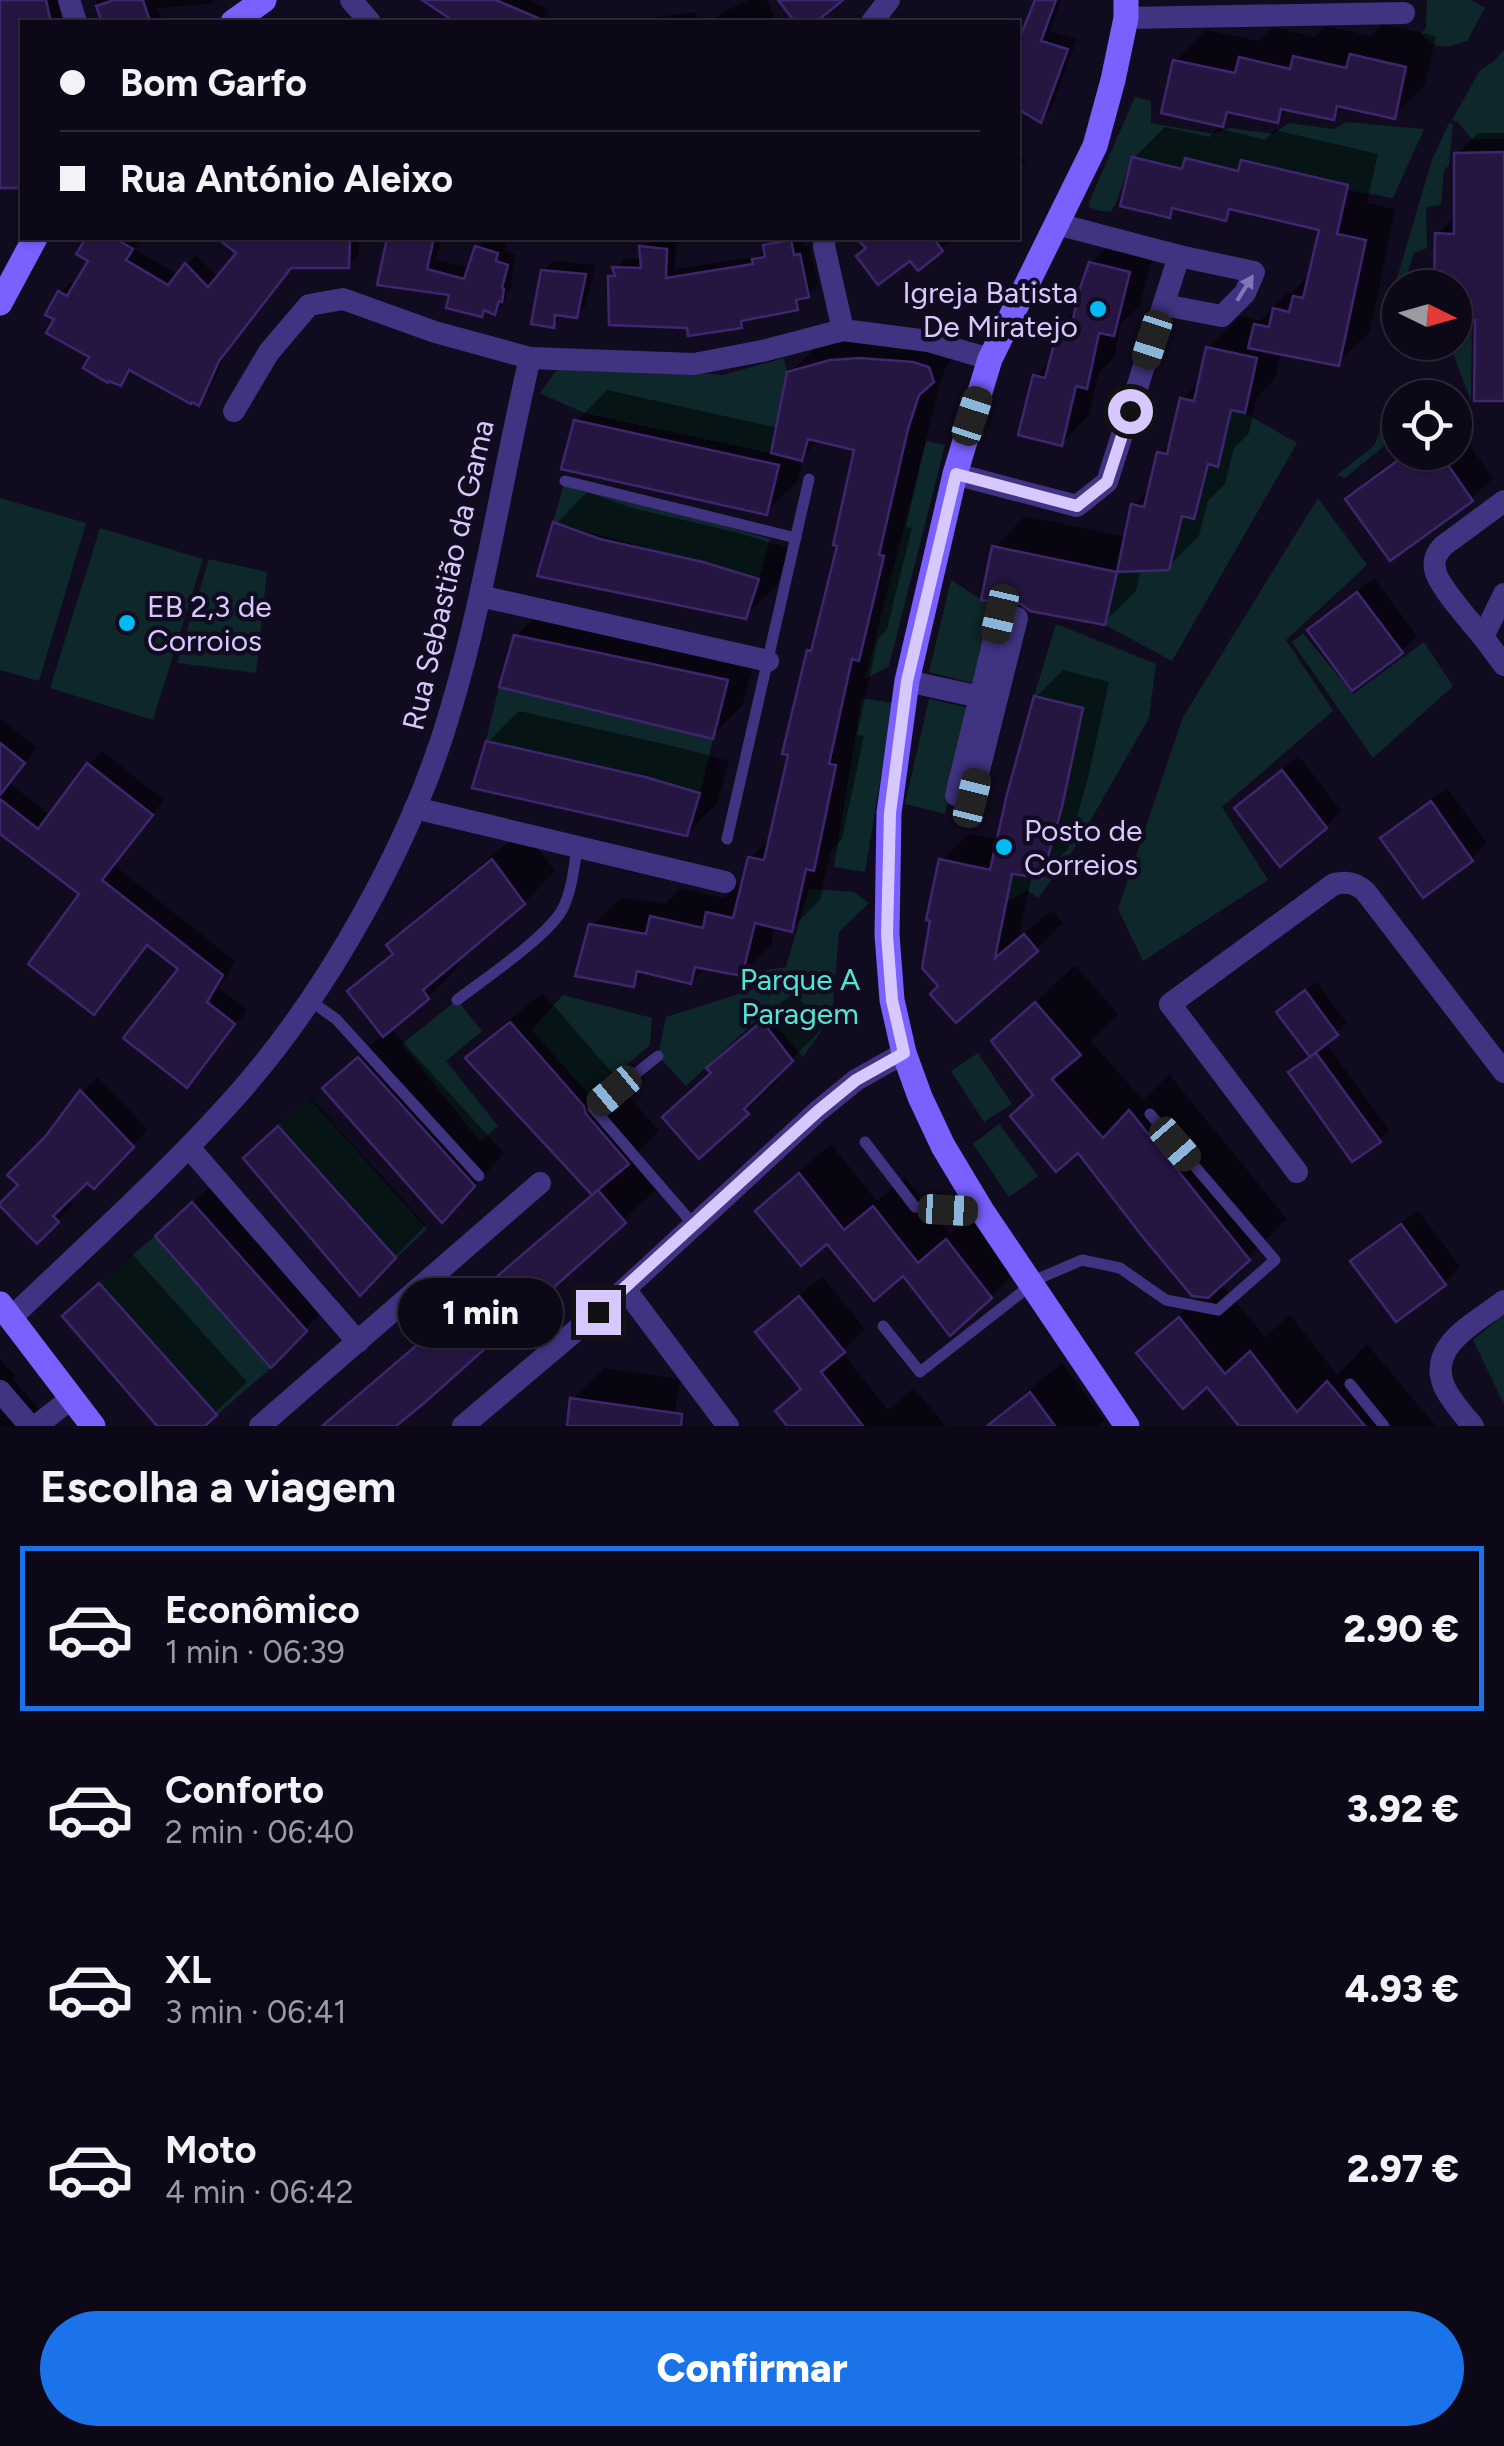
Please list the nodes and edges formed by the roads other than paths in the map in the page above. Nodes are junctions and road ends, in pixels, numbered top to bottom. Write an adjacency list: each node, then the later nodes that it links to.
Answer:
1 (264, 0): 6 (street)
2 (351, 0): 7 (street)
3 (889, 0): 8 (street)
4 (1126, 9): 5 (street); 9 (street)
5 (1404, 13)
6 (237, 20)
7 (368, 20)
8 (874, 20)
9 (1057, 224): 12 (street); 17 (street)
10 (34, 240): 13 (street)
11 (825, 240): 15 (street)
12 (1180, 256): 14 (street); 14 (street, one-way to 12)
13 (0, 303)
14 (1164, 305): 19 (street)
15 (844, 330): 16 (street); 17 (street)
16 (530, 358): 18 (street); 25 (street, Rua Sebastião da Gama)
17 (990, 359): 19 (street)
18 (234, 411)
19 (956, 474): 29 (street)
20 (809, 479): 23 (lane)
21 (565, 482): 23 (lane)
22 (1504, 501): 26 (street)
23 (796, 538): 27 (lane)
24 (1504, 594): 26 (street)
25 (480, 596): 27 (street); 31 (street, Rua Sebastião da Gama)
26 (1483, 638): 28 (street)
27 (768, 661): 32 (lane)
28 (1504, 666)
29 (907, 681): 30 (street); 37 (street)
30 (980, 697): 30 (street)
31 (415, 808): 33 (street); 35 (street, Rua Sebastião da Gama)
32 (728, 839)
33 (577, 848): 34 (street); 36 (lane)
34 (725, 882)
35 (309, 1000): 42 (street, Rua Sebastião da Gama); 44 (lane)
36 (457, 1000)
37 (904, 1053): 46 (street); 47 (street)
38 (658, 1056): 47 (lane)
39 (1504, 1072): 43 (street)
40 (1150, 1114): 48 (lane)
41 (865, 1142): 46 (lane)
42 (190, 1146): 51 (street, Rua Sebastião da Gama); 53 (street)
43 (1297, 1172)
44 (478, 1176)
45 (540, 1183): 53 (street)
46 (982, 1212): 48 (street)
47 (693, 1224): 49 (street)
48 (1031, 1285): 52 (lane); 62 (street)
49 (625, 1289): 60 (street); 61 (street)
50 (1504, 1301): 64 (street)
51 (6, 1310): 56 (street)
52 (883, 1326)
53 (358, 1342): 59 (street)
54 (1350, 1384): 63 (lane)
55 (0, 1391): 57 (street)
56 (72, 1398): 57 (street); 58 (street)
57 (33, 1426)
58 (93, 1426)
59 (260, 1426)
60 (463, 1426)
61 (728, 1426)
62 (1127, 1426)
63 (1384, 1426)
64 (1472, 1426)

